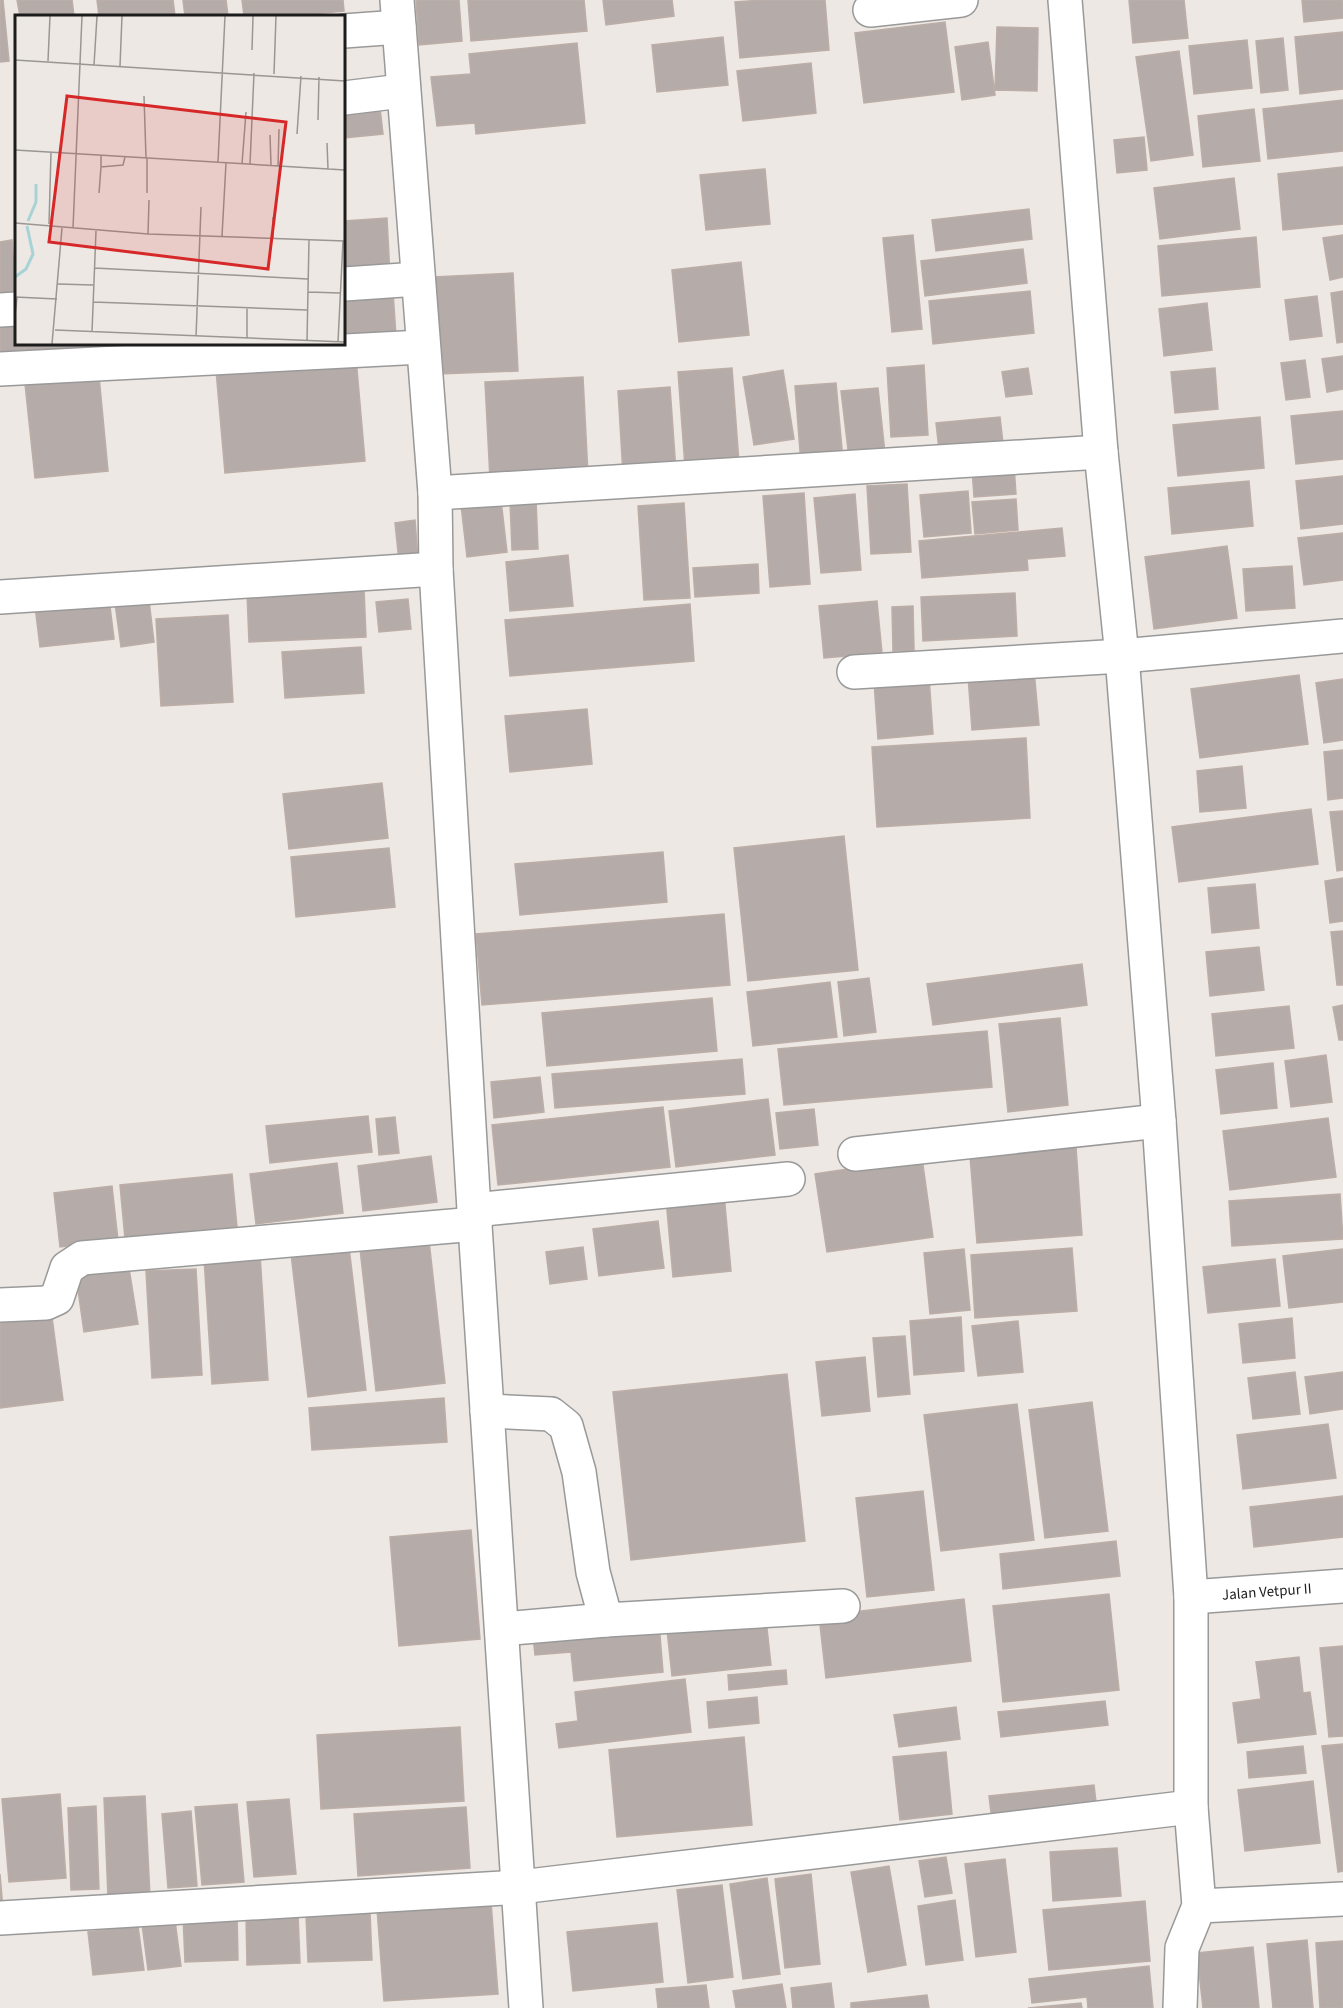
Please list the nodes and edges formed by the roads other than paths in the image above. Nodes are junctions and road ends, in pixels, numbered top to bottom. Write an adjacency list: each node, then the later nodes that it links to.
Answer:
1 (961, 0): 3 (street)
2 (1065, 0): 14 (street)
3 (870, 10)
4 (398, 13): 5 (street); 6 (street)
5 (345, 31)
6 (402, 91): 7 (street); 8 (street)
7 (345, 98)
8 (418, 279): 9 (street); 12 (street)
9 (345, 284)
10 (15, 309): 11 (street)
11 (0, 310)
12 (422, 347): 13 (street); 15 (street)
13 (0, 369)
14 (1101, 452): 15 (street); 19 (street)
15 (435, 493): 16 (street)
16 (436, 569): 17 (street); 24 (street)
17 (0, 597)
18 (1343, 636): 19 (street)
19 (1122, 656): 20 (street); 21 (street)
20 (854, 672)
21 (1159, 1121): 22 (street); 28 (street)
22 (855, 1154)
23 (788, 1179): 24 (street)
24 (474, 1217): 25 (street); 26 (street)
25 (0, 1305)
26 (487, 1411): 30 (street); 31 (street)
27 (1343, 1586): 28 (street, Jalan Vetpur II)
28 (1191, 1597): 32 (street)
29 (843, 1606): 30 (street)
30 (606, 1620): 31 (street)
31 (502, 1629): 33 (street)
32 (1191, 1807): 33 (street); 35 (street)
33 (520, 1887): 36 (street); 37 (street)
34 (1343, 1899): 35 (street)
35 (1199, 1906): 38 (street)
36 (0, 1918)
37 (526, 2008)
38 (1180, 2008)

